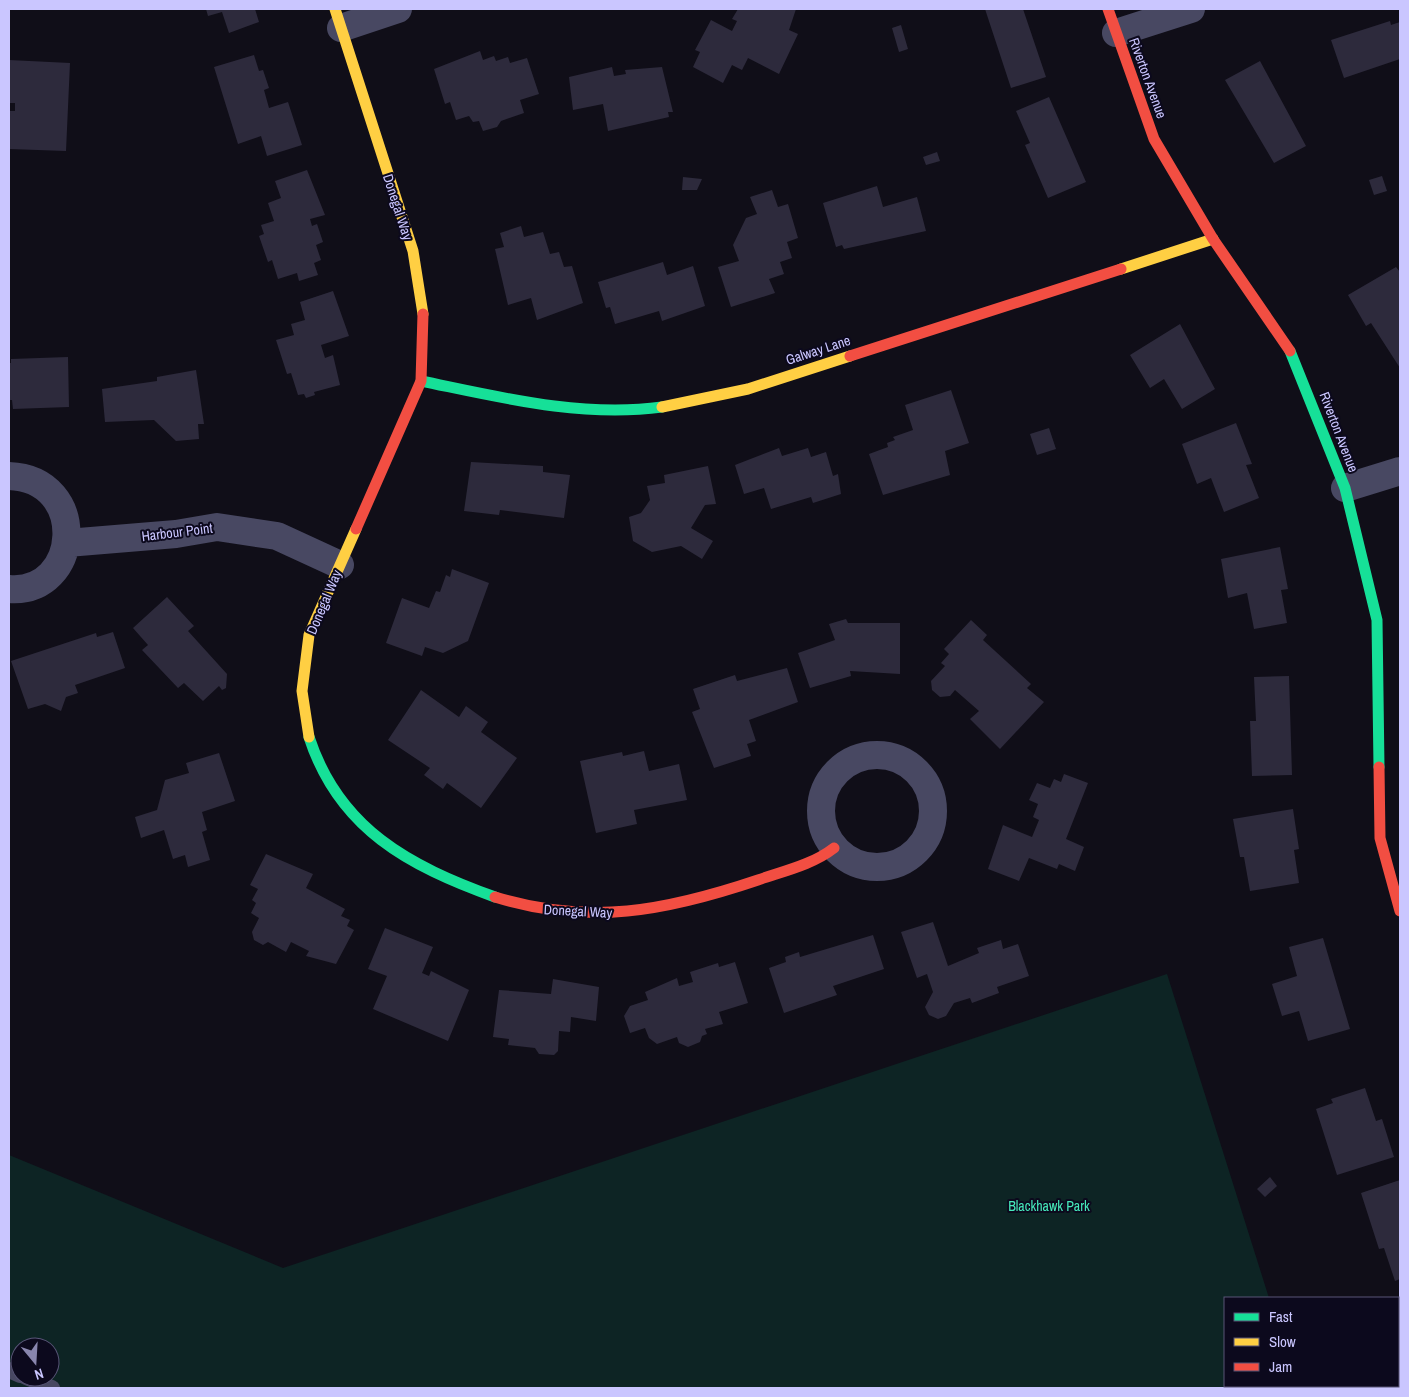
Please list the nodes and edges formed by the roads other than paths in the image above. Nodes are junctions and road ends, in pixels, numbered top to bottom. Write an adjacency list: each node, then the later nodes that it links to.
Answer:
1 (398, 9): 3 (street)
2 (1190, 9): 4 (street)
3 (338, 18): 6 (street, Donegal Way)
4 (1112, 21): 5 (street, Riverton Avenue)
5 (1213, 239): 6 (street, Galway Lane); 9 (street, Riverton Avenue)
6 (421, 382): 11 (street, Donegal Way)
7 (1400, 470): 9 (street)
8 (9, 476): 10 (street)
9 (1344, 488): 14 (street, Riverton Avenue)
10 (67, 543): 11 (street, Harbour Point); 12 (street)
11 (340, 565): 13 (street, Donegal Way)
12 (9, 589)
13 (834, 848): 13 (street)
14 (1400, 910)

